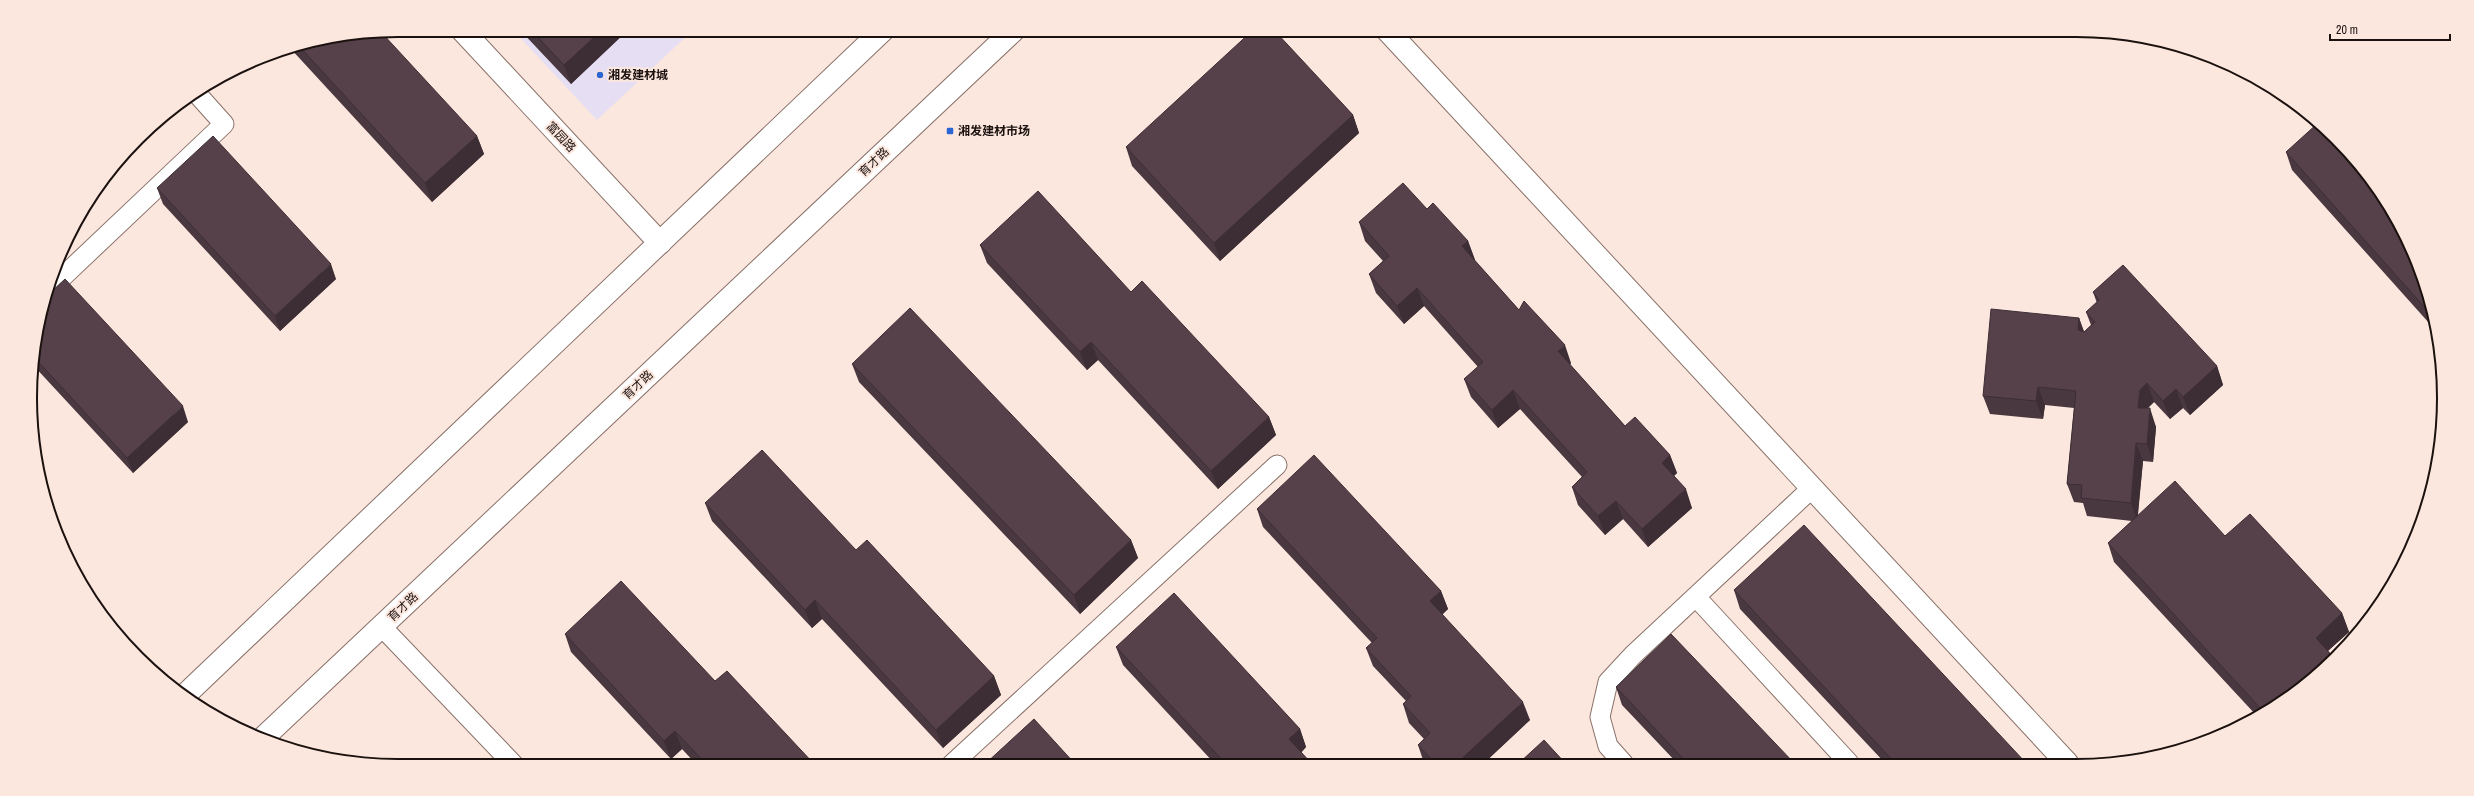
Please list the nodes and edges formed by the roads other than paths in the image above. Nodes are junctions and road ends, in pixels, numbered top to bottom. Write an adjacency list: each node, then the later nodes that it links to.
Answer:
1 (469, 37): 6 (main road, 富园路)
2 (876, 37): 6 (main road)
3 (1007, 37): 11 (main road, 育才路)
4 (1393, 37): 9 (main road)
5 (199, 96): 7 (lane)
6 (660, 243): 12 (main road)
7 (56, 284)
8 (1277, 465): 15 (lane)
9 (1812, 488): 10 (lane); 18 (main road)
10 (1696, 597): 16 (lane); 17 (lane)
11 (382, 627): 13 (main road, 育才路); 14 (lane)
12 (188, 692)
13 (268, 735)
14 (508, 759)
15 (958, 759)
16 (1620, 759)
17 (1845, 759)
18 (2063, 759)

